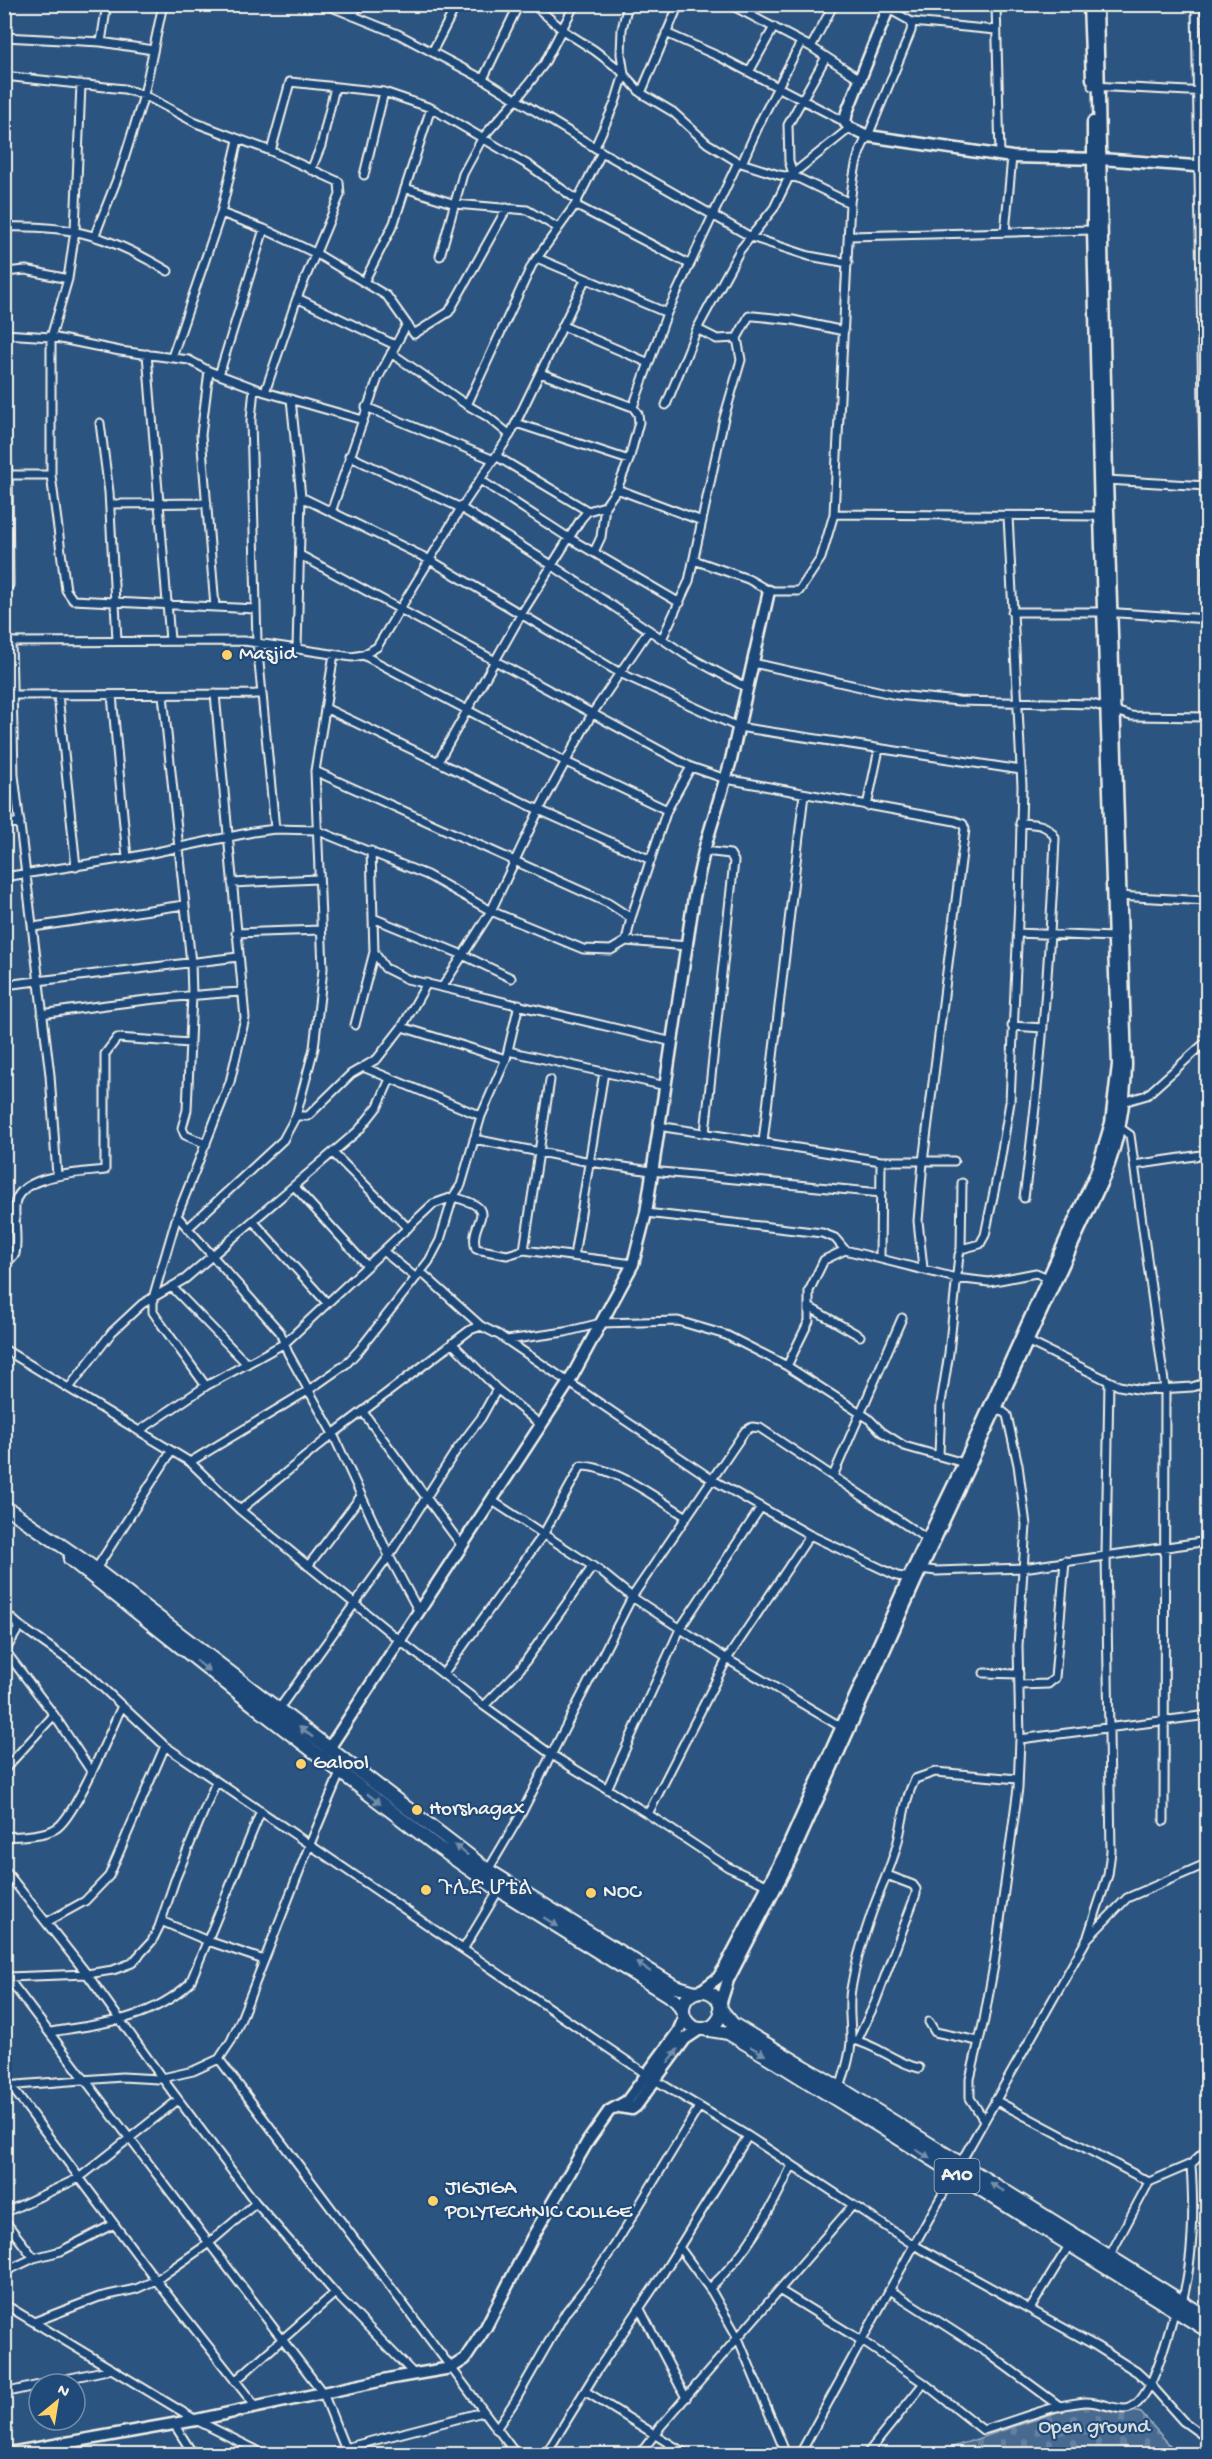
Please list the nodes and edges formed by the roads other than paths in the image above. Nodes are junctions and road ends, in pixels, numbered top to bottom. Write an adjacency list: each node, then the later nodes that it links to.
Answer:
1 (107, 4): 25 (street)
2 (163, 4): 28 (street)
3 (324, 4): 18 (street)
4 (358, 4): 18 (street)
5 (457, 4): 29 (street)
6 (519, 4): 34 (street)
7 (534, 4): 22 (street)
8 (575, 4): 22 (street)
9 (628, 4): 32 (street)
10 (679, 4): 23 (street)
11 (729, 4): 20 (street)
12 (834, 4): 27 (street)
13 (996, 4): 21 (street)
14 (1089, 4): 39 (main road)
15 (1097, 4): 39 (main road)
16 (1196, 4): 40 (street)
17 (886, 6): 19 (street); 35 (main road)
18 (353, 16): 29 (street)
19 (912, 22): 21 (street); 49 (street)
20 (774, 27): 26 (street); 31 (street)
21 (996, 30): 54 (street)
22 (564, 31): 32 (street); 46 (street)
23 (666, 33): 31 (street); 43 (street)
24 (4, 37): 25 (street)
25 (101, 42): 28 (street)
26 (801, 42): 27 (street); 37 (street)
27 (811, 47): 30 (street)
28 (153, 50): 44 (street)
29 (432, 52): 34 (street)
30 (826, 57): 35 (street); 45 (street)
31 (749, 72): 37 (street)
32 (624, 74): 43 (street); 52 (street)
33 (4, 76): 36 (street)
34 (483, 79): 46 (street)
35 (860, 79): 48 (main road)
36 (81, 84): 44 (street); 73 (street)
37 (777, 86): 45 (street); 57 (street)
38 (335, 87): 41 (street); 53 (street); 59 (street)
39 (1096, 87): 40 (street); 56 (main road)
40 (1197, 91): 42 (street); 58 (street)
41 (384, 92): 47 (street); 60 (street)
42 (1208, 92)
43 (641, 93): 57 (street)
44 (144, 94): 51 (street); 75 (street)
45 (802, 99): 48 (street); 61 (street)
46 (516, 100): 50 (street); 52 (street)
47 (430, 108): 50 (street); 62 (street)
48 (848, 125): 49 (main road); 61 (street)
49 (868, 136): 54 (main road); 64 (street)
50 (483, 137): 63 (street); 65 (street)
51 (238, 140): 53 (street); 67 (street)
52 (598, 150): 63 (street); 68 (street)
53 (271, 151): 59 (street)
54 (1000, 156): 55 (main road)
55 (1012, 157): 56 (main road); 74 (street)
56 (1097, 159): 58 (main road); 72 (main road); 124 (main road)
57 (740, 163): 61 (street); 68 (street)
58 (1202, 166): 95 (street)
59 (311, 170): 78 (street)
60 (364, 175)
61 (791, 175): 64 (street); 77 (street)
62 (405, 188): 65 (street); 87 (street)
63 (576, 202): 70 (street); 82 (street)
64 (850, 203): 76 (street)
65 (455, 204): 66 (street); 79 (street)
66 (507, 208): 70 (street); 90 (street)
67 (220, 213): 71 (street); 101 (street)
68 (713, 215): 77 (street); 82 (street)
69 (4, 227): 73 (street)
70 (558, 228): 80 (street)
71 (264, 229): 78 (street); 105 (street)
72 (1093, 230): 74 (street); 137 (main road)
73 (75, 231): 75 (street); 85 (street)
74 (1005, 232): 76 (street)
75 (95, 235): 83 (street)
76 (849, 236): 81 (street)
77 (751, 237): 81 (street); 92 (street)
78 (317, 254): 87 (street); 88 (street)
79 (440, 256)
80 (537, 258): 86 (street); 109 (street)
81 (848, 263): 93 (street)
82 (689, 264): 89 (street)
83 (168, 271)
84 (4, 272): 85 (street)
85 (68, 279): 96 (street)
86 (585, 280): 89 (street); 91 (street)
87 (364, 282): 90 (street)
88 (297, 298): 98 (street); 107 (street)
89 (667, 313): 102 (street)
90 (407, 324): 98 (street)
91 (562, 326): 102 (street); 104 (street)
92 (697, 329): 97 (street); 110 (street)
93 (844, 331): 97 (street); 135 (street)
94 (4, 334): 96 (street)
95 (1204, 337): 125 (street)
96 (51, 338): 100 (street); 122 (street)
97 (737, 338): 138 (street)
98 (395, 345): 99 (street)
99 (391, 353): 109 (street); 111 (street)
100 (147, 354): 101 (street); 129 (street)
101 (172, 357): 103 (street)
102 (648, 363): 112 (street)
103 (209, 371): 105 (street); 128 (street)
104 (540, 373): 112 (street); 115 (street)
105 (219, 375): 106 (street)
106 (254, 388): 107 (street); 152 (street)
107 (265, 392): 108 (street)
108 (291, 399): 113 (street); 127 (street)
109 (467, 405): 117 (street)
110 (666, 405)
111 (366, 407): 113 (street); 119 (street)
112 (633, 407): 120 (street)
113 (363, 420): 118 (street)
114 (100, 423): 130 (street)
115 (516, 423): 117 (street); 120 (street)
116 (4, 432): 121 (street)
117 (510, 435): 119 (street)
118 (349, 456): 132 (street); 134 (street)
119 (495, 458): 123 (street); 133 (street)
120 (629, 460): 126 (street)
121 (6, 475): 122 (street); 146 (street)
122 (51, 475): 148 (street)
123 (480, 480): 132 (street); 139 (street)
124 (1107, 480): 125 (street); 155 (main road)
125 (1205, 485): 140 (street)
126 (617, 489): 131 (street); 138 (street)
127 (301, 497): 134 (street); 142 (street)
128 (207, 502): 129 (street); 151 (street)
129 (157, 503): 130 (street); 150 (street)
130 (110, 504): 148 (street)
131 (605, 506): 133 (street); 141 (street)
132 (461, 508): 143 (street); 145 (street)
133 (588, 511): 139 (street)
134 (331, 512): 143 (street)
135 (834, 514): 136 (street); 147 (street)
136 (1008, 516): 137 (street); 154 (street)
137 (1100, 516): 155 (main road)
138 (702, 521): 144 (street)
139 (569, 538): 141 (street); 145 (street)
140 (1206, 541): 157 (street)
141 (594, 552): 149 (street)
142 (300, 555): 153 (street); 164 (street)
143 (430, 560): 153 (street); 156 (street)
144 (694, 560): 147 (street); 149 (street)
145 (553, 566): 156 (street); 158 (street)
146 (4, 586)
147 (769, 591): 168 (main road)
148 (116, 603): 150 (street); 160 (street)
149 (680, 603): 159 (street)
150 (166, 605): 151 (street); 161 (street)
151 (215, 607): 152 (street)
152 (256, 609): 163 (street)
153 (400, 610): 166 (street); 167 (street)
154 (1012, 612): 155 (street); 179 (street)
155 (1108, 612): 157 (street); 182 (main road)
156 (522, 613): 167 (street); 170 (street)
157 (1207, 619): 172 (street)
158 (649, 630): 159 (street); 170 (street)
159 (662, 639): 171 (street)
160 (117, 640): 161 (street); 162 (street)
161 (170, 640): 163 (street)
162 (8, 642): 169 (street)
163 (257, 642): 164 (street); 174 (street)
164 (297, 648): 165 (street)
165 (334, 654): 166 (street); 180 (street)
166 (363, 655): 181 (street)
167 (496, 662): 181 (street); 183 (street)
168 (753, 663): 171 (main road); 179 (street)
169 (8, 669): 175 (street)
170 (620, 673): 183 (street); 186 (street)
171 (747, 688): 186 (main road)
172 (1208, 691)
173 (215, 694): 174 (street); 178 (street); 205 (street)
174 (262, 694): 203 (street)
175 (12, 695): 176 (street); 185 (street)
176 (58, 695): 177 (street); 212 (street)
177 (112, 695): 178 (street); 209 (street)
178 (163, 695): 206 (street)
179 (1017, 702): 182 (street); 191 (street)
180 (325, 708): 188 (street); 192 (street)
181 (468, 710): 188 (street); 189 (street)
182 (1111, 710): 184 (street); 217 (main road)
183 (592, 714): 189 (street); 190 (street)
184 (1208, 717)
185 (8, 720): 193 (street)
186 (738, 727): 187 (street); 195 (main road)
187 (879, 749): 191 (street); 197 (street)
188 (438, 762): 198 (street)
189 (566, 762): 198 (street); 199 (street)
190 (691, 767): 195 (street); 199 (street)
191 (1021, 770): 201 (street)
192 (315, 771): 204 (street); 211 (street)
193 (14, 775): 194 (street); 200 (street)
194 (4, 776)
195 (726, 779): 196 (street); 208 (main road)
196 (804, 794): 197 (street); 265 (street)
197 (867, 806): 273 (street)
198 (539, 810): 210 (street); 211 (street)
199 (667, 810): 210 (street)
200 (20, 822): 202 (street); 213 (street)
201 (1020, 823): 226 (street); 227 (street)
202 (4, 825)
203 (275, 829): 204 (street); 205 (street)
204 (316, 830): 207 (street); 215 (street)
205 (229, 838): 206 (street); 216 (street)
206 (178, 848): 209 (street); 219 (street)
207 (371, 851): 220 (street); 221 (street)
208 (704, 851): 230 (main road); 263 (street)
209 (127, 858): 212 (street)
210 (651, 860): 222 (street)
211 (515, 861): 220 (street); 222 (street)
212 (76, 867): 213 (street)
213 (26, 875): 214 (street); 223 (street)
214 (4, 877)
215 (318, 879): 216 (street); 224 (street)
216 (232, 883): 225 (street)
217 (1116, 896): 218 (street); 228 (main road); 258 (main road)
218 (1208, 901)
219 (184, 905): 223 (street); 234 (street)
220 (491, 911): 229 (street); 232 (street)
221 (373, 918): 231 (street); 232 (street)
222 (631, 918): 229 (street)
223 (33, 927): 236 (street)
224 (321, 930): 225 (street); 259 (street)
225 (236, 933): 233 (street)
226 (1017, 933): 227 (street); 245 (street)
227 (1051, 936): 228 (street); 247 (street)
228 (1113, 937): 258 (main road)
229 (626, 941): 230 (street)
230 (688, 946): 249 (main road)
231 (374, 952): 237 (street); 244 (street)
232 (463, 955): 235 (street); 239 (street)
233 (238, 957): 234 (street); 240 (street)
234 (191, 963): 236 (street); 241 (street)
235 (512, 978)
236 (37, 982): 238 (street); 243 (street)
237 (427, 982): 239 (street); 246 (street)
238 (4, 985)
239 (443, 986): 242 (street)
240 (243, 992): 241 (street); 266 (street)
241 (192, 995): 243 (street); 250 (street)
242 (519, 1004): 249 (street); 251 (street)
243 (42, 1014): 276 (street)
244 (355, 1024)
245 (1012, 1026): 247 (street); 287 (street)
246 (402, 1027): 252 (street); 253 (street)
247 (1043, 1028): 281 (street)
248 (1208, 1040): 258 (street)
249 (674, 1042): 257 (main road)
250 (190, 1043): 266 (street); 276 (street)
251 (508, 1051): 252 (street); 254 (street)
252 (506, 1059): 260 (street)
253 (363, 1067): 255 (street); 259 (street)
254 (604, 1072): 257 (street); 272 (street)
255 (390, 1079): 260 (street); 268 (street)
256 (550, 1080): 267 (street)
257 (666, 1086): 262 (main road)
258 (1119, 1103): 261 (main road)
259 (296, 1116): 285 (street)
260 (480, 1116): 264 (street)
261 (1116, 1125): 274 (street); 301 (main road); 311 (main road)
262 (658, 1126): 263 (street); 275 (main road)
263 (705, 1133): 265 (street)
264 (474, 1139): 267 (street); 280 (street)
265 (763, 1142): 270 (street)
266 (206, 1144): 283 (street)
267 (540, 1152): 272 (street); 288 (street)
268 (333, 1153): 278 (street); 286 (street)
269 (1208, 1154): 274 (street)
270 (881, 1161): 273 (street); 279 (street)
271 (954, 1161): 273 (street)
272 (590, 1162): 275 (street); 292 (street)
273 (923, 1162): 297 (street)
274 (1134, 1165): 323 (street)
275 (651, 1171): 279 (street); 282 (main road)
276 (57, 1176): 295 (street)
277 (962, 1183): 287 (street)
278 (294, 1186): 284 (street); 296 (street)
279 (881, 1193): 293 (street)
280 (453, 1197): 286 (street); 288 (street); 298 (street)
281 (1024, 1198)
282 (646, 1213): 289 (street); 294 (main road)
283 (177, 1216): 285 (street); 303 (street)
284 (253, 1221): 291 (street); 304 (street)
285 (188, 1228): 291 (street)
286 (408, 1228): 290 (street)
287 (961, 1249): 300 (street)
288 (524, 1250): 292 (street)
289 (845, 1250): 293 (street); 305 (street)
290 (383, 1251): 296 (street); 299 (street)
291 (213, 1256): 302 (street); 312 (street)
292 (574, 1256): 294 (street)
293 (880, 1258): 297 (street)
294 (633, 1264): 307 (main road)
295 (4, 1266)
296 (367, 1266): 304 (street)
297 (924, 1268): 300 (street)
298 (421, 1272): 299 (street); 308 (street)
299 (416, 1278): 324 (street)
300 (956, 1278): 301 (street); 332 (street)
301 (1048, 1278): 311 (main road)
302 (172, 1287): 303 (street); 315 (street)
303 (153, 1298): 320 (street); 321 (street)
304 (327, 1304): 312 (street)
305 (809, 1308): 309 (street); 316 (street)
306 (902, 1318): 327 (street)
307 (601, 1323): 310 (street); 316 (street); 318 (main road)
308 (481, 1326): 310 (street); 313 (street)
309 (860, 1336)
310 (507, 1340): 318 (street)
311 (1024, 1340): 317 (street); 325 (main road); 334 (main road)
312 (285, 1343): 315 (street); 324 (street)
313 (452, 1343): 322 (street); 326 (street)
314 (4, 1349): 321 (street)
315 (247, 1364): 320 (street)
316 (787, 1366): 327 (street)
317 (1109, 1381): 323 (street); 351 (street)
318 (569, 1382): 328 (main road); 336 (street)
319 (1208, 1382): 323 (street)
320 (206, 1386): 329 (street)
321 (69, 1388): 329 (street)
322 (497, 1389): 328 (street); 338 (street)
323 (1165, 1389): 350 (street)
324 (309, 1390): 330 (street); 333 (street)
325 (998, 1408): 356 (street); 358 (main road)
326 (363, 1412): 330 (street); 338 (street)
327 (860, 1412): 332 (street); 335 (street)
328 (541, 1425): 339 (main road)
329 (139, 1431): 331 (street)
330 (333, 1434): 337 (street); 342 (street)
331 (171, 1452): 333 (street); 357 (street)
332 (939, 1455): 334 (street)
333 (190, 1462): 342 (street)
334 (964, 1463): 347 (main road)
335 (833, 1476): 336 (street); 347 (street)
336 (713, 1480): 341 (street); 343 (street)
337 (361, 1496): 352 (street); 354 (street)
338 (425, 1497): 349 (street); 352 (street)
339 (491, 1500): 344 (street); 349 (main road)
340 (4, 1506): 346 (highway, A10)
341 (761, 1507): 345 (street); 364 (street)
342 (240, 1510): 354 (street)
343 (687, 1517): 344 (street); 359 (street)
344 (543, 1535): 355 (street); 369 (street)
345 (810, 1535): 358 (street); 367 (street)
346 (45, 1536): 357 (highway, A10); 387 (highway, A10, one-way to 387)
347 (927, 1539): 358 (main road)
348 (1208, 1541): 350 (street)
349 (462, 1546): 361 (main road)
350 (1166, 1548): 351 (street); 378 (street)
351 (1106, 1555): 353 (street); 379 (street)
352 (389, 1556): 360 (street); 361 (street)
353 (1065, 1561): 356 (street); 372 (street)
354 (308, 1566): 360 (street)
355 (593, 1566): 359 (street); 373 (street)
356 (1023, 1568): 358 (street); 370 (street)
357 (96, 1569): 375 (highway, A10)
358 (915, 1573): 380 (main road)
359 (632, 1597): 364 (street); 384 (street)
360 (355, 1604): 365 (street); 375 (street)
361 (418, 1610): 365 (main road)
362 (4, 1612): 363 (street)
363 (20, 1626): 366 (street); 374 (street)
364 (681, 1628): 367 (street); 390 (street)
365 (399, 1640): 369 (street); 383 (main road)
366 (5, 1652): 371 (street); 376 (street)
367 (727, 1659): 380 (street); 392 (street)
368 (984, 1673): 370 (street)
369 (443, 1674): 373 (street)
370 (1019, 1674): 372 (street)
371 (4, 1680)
372 (1019, 1685): 381 (street)
373 (484, 1706): 384 (street)
374 (122, 1707): 382 (street); 386 (street)
375 (278, 1710): 383 (highway, A10, one-way to 375)
376 (54, 1715): 385 (street); 386 (street)
377 (1208, 1715): 378 (street)
378 (1166, 1721): 379 (street); 393 (street)
379 (1110, 1727): 381 (street); 404 (street)
380 (845, 1728): 401 (main road)
381 (1020, 1739): 388 (street)
382 (165, 1746): 389 (street); 403 (street)
383 (328, 1750): 398 (highway, A10, one-way to 383)
384 (552, 1755): 390 (street); 398 (street)
385 (4, 1770)
386 (91, 1771): 394 (street)
387 (340, 1773): 395 (street); 398 (highway, A10, one-way to 398)
388 (1018, 1779): 399 (street); 418 (street)
389 (216, 1782): 391 (street); 402 (street)
390 (607, 1789): 392 (street)
391 (261, 1811): 395 (street); 405 (street)
392 (648, 1814): 401 (street)
393 (1164, 1821)
394 (4, 1838)
395 (310, 1844): 406 (street); 407 (street)
396 (1208, 1863): 404 (street)
397 (4, 1869): 403 (street)
398 (485, 1874): 400 (highway, A10)
399 (887, 1875): 417 (street); 417 (street)
400 (502, 1885): 406 (street); 410 (highway, A10, one-way to 400); 412 (highway, A10, one-way to 412)
401 (772, 1888): 410 (main road); 411 (main road)
402 (161, 1921): 405 (street); 408 (street)
403 (47, 1922): 408 (street)
404 (1088, 1939): 428 (street)
405 (208, 1941): 407 (street); 413 (street)
406 (464, 1948): 422 (street)
407 (264, 1960): 419 (street)
408 (87, 1974): 409 (street); 413 (street)
409 (6, 1975): 416 (street)
410 (697, 1992): 411 (highway, A10); 412 (highway)
411 (720, 2006): 415 (highway); 426 (highway, A10)
412 (683, 2015): 415 (highway, A10); 422 (main road)
413 (120, 2021): 416 (street); 423 (street)
414 (929, 2022): 418 (street)
415 (702, 2029): 422 (main road, one-way to 415); 437 (highway, A10, one-way to 437)
416 (50, 2032): 424 (street)
417 (854, 2040): 420 (street); 426 (street)
418 (978, 2041): 430 (street)
419 (219, 2059): 423 (street); 467 (street)
420 (919, 2068)
421 (4, 2077): 425 (street)
422 (651, 2077): 429 (street); 467 (main road)
423 (162, 2078): 424 (street); 427 (street)
424 (84, 2080): 425 (street); 432 (street)
425 (8, 2086): 438 (street)
426 (840, 2088): 437 (highway, A10)
427 (178, 2100): 432 (street); 440 (street)
428 (995, 2100): 430 (street); 439 (street)
429 (699, 2107): 431 (street); 484 (street)
430 (984, 2120): 437 (street)
431 (748, 2136): 436 (street); 448 (street)
432 (129, 2139): 438 (street); 445 (street)
433 (1208, 2148): 435 (street)
434 (1208, 2159): 435 (street)
435 (1194, 2162): 439 (street); 458 (street)
436 (792, 2165): 441 (street); 453 (street)
437 (958, 2169): 446 (highway, A10); 447 (street); 449 (highway, A10, one-way to 437)
438 (79, 2178): 442 (street); 444 (street)
439 (1149, 2182): 449 (street)
440 (256, 2203): 445 (street); 456 (street)
441 (853, 2205): 447 (street); 454 (street)
442 (4, 2213)
443 (4, 2220): 450 (street)
444 (114, 2224): 450 (street); 452 (street)
445 (209, 2242): 452 (street); 465 (street)
446 (1070, 2244): 458 (highway, A10); 460 (street)
447 (914, 2245): 455 (street); 460 (street)
448 (679, 2247): 453 (street); 459 (street)
449 (1109, 2257): 458 (highway, A10)
450 (34, 2258): 451 (street)
451 (4, 2272)
452 (156, 2280): 462 (street); 471 (street)
453 (710, 2288): 464 (street)
454 (779, 2290): 464 (street); 466 (street)
455 (890, 2290): 466 (street); 480 (street)
456 (335, 2293): 465 (street); 470 (street)
457 (4, 2304): 462 (street)
458 (1178, 2306): 461 (highway, A10); 463 (highway, A10); 473 (street)
459 (640, 2309): 475 (street); 478 (street)
460 (1030, 2309): 473 (street)
461 (1208, 2318)
462 (34, 2322): 468 (street)
463 (1208, 2331)
464 (738, 2338): 478 (street); 496 (street)
465 (283, 2340): 471 (street); 477 (street)
466 (862, 2341): 472 (street); 497 (street)
467 (451, 2368): 470 (main road); 481 (street)
468 (112, 2369): 469 (street); 482 (street)
469 (87, 2374)
470 (414, 2374): 477 (main road)
471 (235, 2381): 479 (street)
472 (924, 2383): 480 (street); 498 (street)
473 (1151, 2385): 480 (street); 486 (street)
474 (27, 2387): 476 (street)
475 (585, 2391): 485 (street); 493 (street)
476 (4, 2392)
477 (323, 2393): 479 (main road); 487 (street)
478 (686, 2398): 485 (street)
479 (256, 2407): 482 (main road)
480 (1061, 2407)
481 (483, 2412): 484 (street); 487 (street)
482 (196, 2420): 483 (main road); 490 (street)
483 (174, 2424): 488 (main road); 489 (street)
484 (496, 2429): 492 (street)
485 (656, 2434): 494 (street); 495 (street)
486 (1208, 2439)
487 (345, 2448): 491 (street)
488 (4, 2454)
489 (193, 2454)
490 (264, 2454)
491 (333, 2454)
492 (516, 2454)
493 (546, 2454)
494 (640, 2454)
495 (686, 2454)
496 (786, 2454)
497 (800, 2454)
498 (867, 2454)

